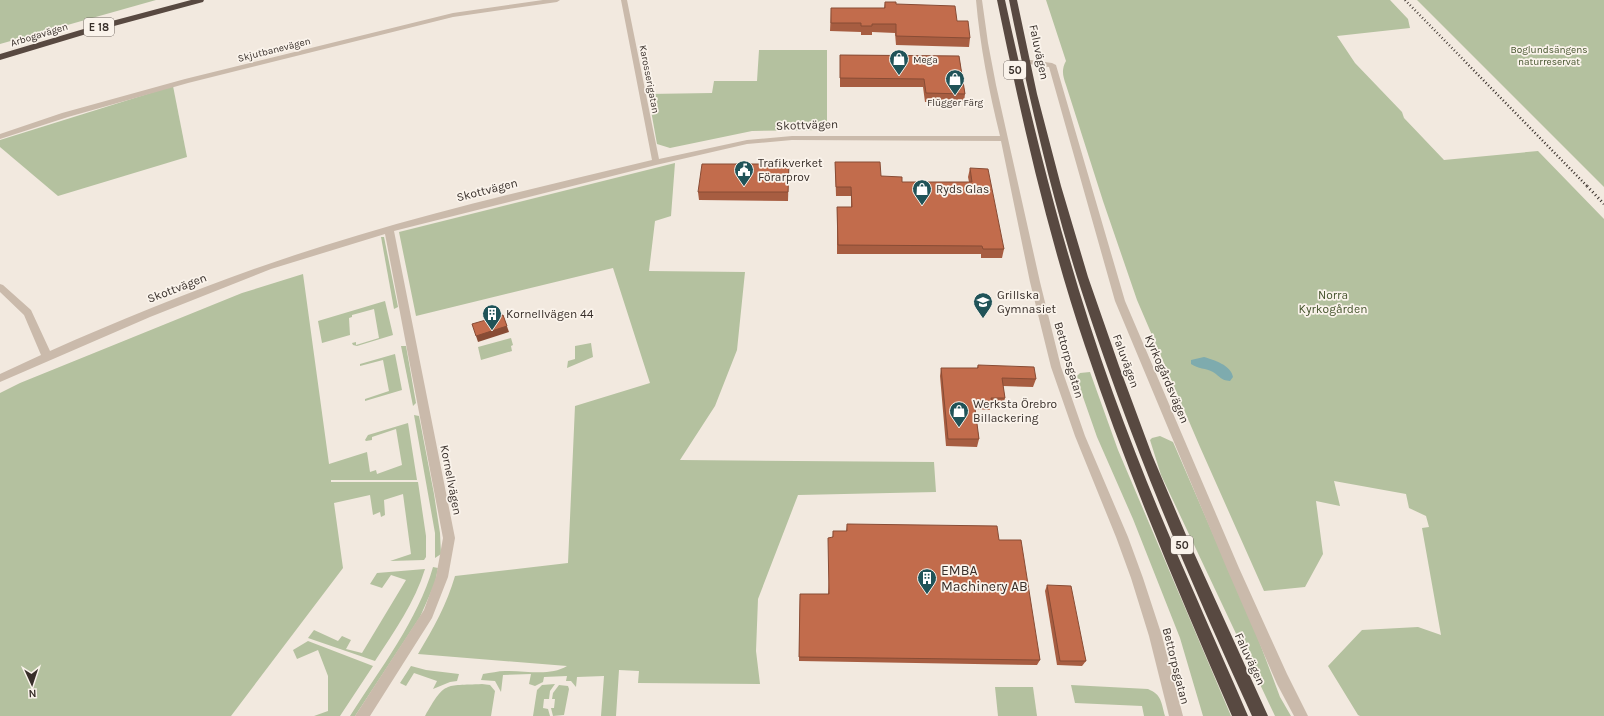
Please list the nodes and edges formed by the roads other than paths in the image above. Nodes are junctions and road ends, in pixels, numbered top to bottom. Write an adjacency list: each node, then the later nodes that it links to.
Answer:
1 (176, 0): 8 (highway, Arbogavägen / E 18)
2 (200, 0): 9 (highway, Arbogavägen / E 18)
3 (556, 0): 11 (street, Skjutbanevägen)
4 (624, 0): 14 (street, Karosserigatan)
5 (979, 0): 12 (street, Bettorpsgatan)
6 (1001, 0): 13 (highway, Faluvägen / 50)
7 (1013, 0): 10 (highway, Faluvägen / 50)
8 (0, 50)
9 (0, 57)
10 (1026, 61): 13 (highway, Faluvägen / 50); 23 (street, Kyrkogårdsvägen)
11 (0, 137)
12 (1005, 139): 14 (street, Skottvägen); 20 (street, Bettorpsgatan)
13 (1039, 145): 21 (highway, Faluvägen / 50); 22 (highway, Faluvägen / 50)
14 (656, 162): 15 (street, Skottvägen)
15 (389, 230): 17 (street, Skottvägen); 19 (street, Kornellvägen)
16 (0, 287): 17 (street)
17 (47, 357): 18 (street, Skottvägen)
18 (0, 378)
19 (362, 716)
20 (1176, 716)
21 (1240, 716)
22 (1260, 716)
23 (1301, 716)

